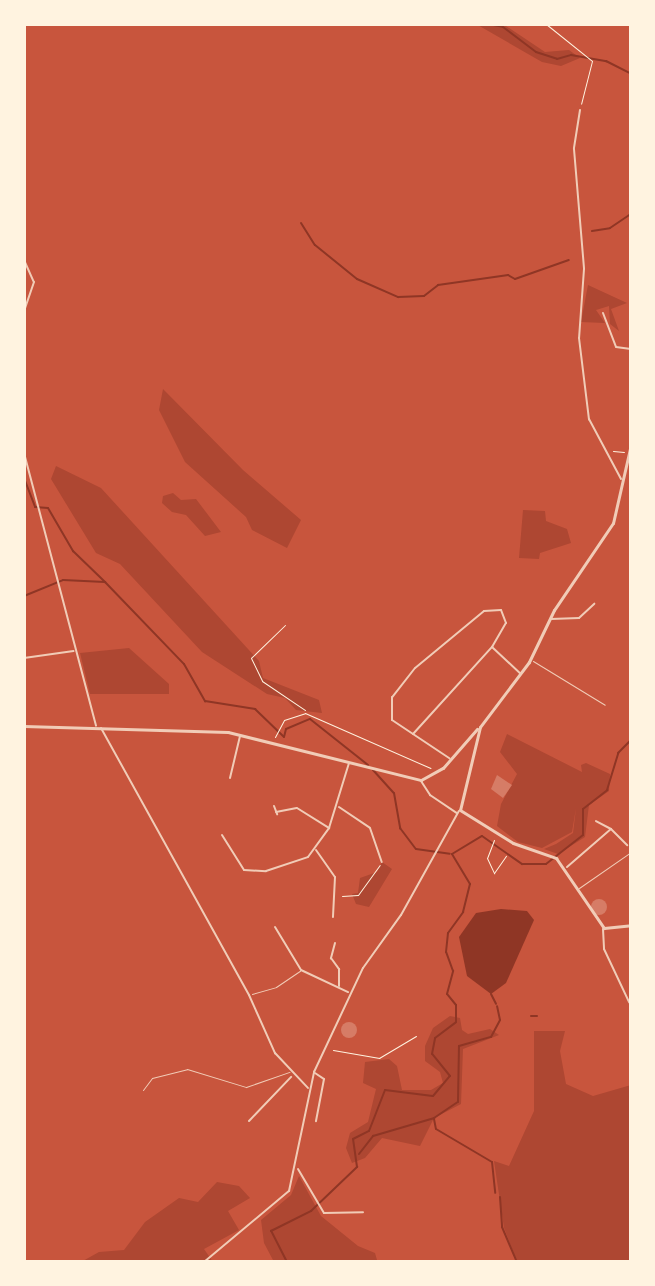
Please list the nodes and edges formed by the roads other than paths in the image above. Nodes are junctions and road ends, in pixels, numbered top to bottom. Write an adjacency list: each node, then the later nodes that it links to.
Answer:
1 (580, 110): 8 (street)
2 (24, 260): 3 (street)
3 (24, 311)
4 (603, 313): 5 (street)
5 (631, 349)
6 (631, 444): 8 (street)
7 (24, 453): 12 (street)
8 (621, 479): 10 (street)
9 (594, 604): 10 (street)
10 (550, 619): 14 (street)
11 (492, 647): 15 (street); 20 (street); 20 (street)
12 (76, 651): 13 (street); 19 (street)
13 (24, 658)
14 (530, 660): 15 (street); 16 (lane)
15 (520, 674): 18 (street)
16 (605, 705)
17 (24, 726): 19 (street)
18 (480, 727): 22 (street); 28 (street)
19 (99, 728): 21 (street); 51 (street)
20 (413, 734): 22 (street)
21 (241, 735): 23 (street); 24 (street)
22 (450, 759): 25 (street)
23 (349, 763): 25 (street); 27 (street)
24 (230, 778)
25 (421, 780): 28 (street)
26 (274, 806): 30 (street)
27 (337, 807): 30 (street); 36 (street)
28 (459, 812): 39 (street); 50 (street)
29 (596, 821): 31 (street)
30 (329, 828): 35 (street)
31 (611, 829): 33 (street); 39 (street)
32 (222, 835): 35 (street)
33 (627, 845)
34 (385, 849): 36 (street)
35 (316, 850): 41 (street)
36 (378, 850): 38 (street)
37 (631, 852): 40 (lane)
38 (382, 862)
39 (567, 867): 40 (street)
40 (579, 888): 44 (street)
41 (333, 917)
42 (631, 925): 44 (street)
43 (275, 927): 48 (street)
44 (604, 928): 52 (street)
45 (335, 943): 47 (street)
46 (325, 947): 47 (street)
47 (333, 948): 49 (street)
48 (301, 970): 49 (street); 51 (lane)
49 (339, 987): 50 (street)
50 (350, 994): 53 (street)
51 (249, 995): 54 (street)
52 (629, 1002)
53 (314, 1072): 55 (street); 58 (street)
54 (290, 1074): 55 (street); 56 (lane); 57 (street)
55 (309, 1088): 59 (street)
56 (143, 1090)
57 (249, 1121)
58 (316, 1121)
59 (297, 1168): 60 (street); 61 (street)
60 (363, 1212)
61 (204, 1262)

